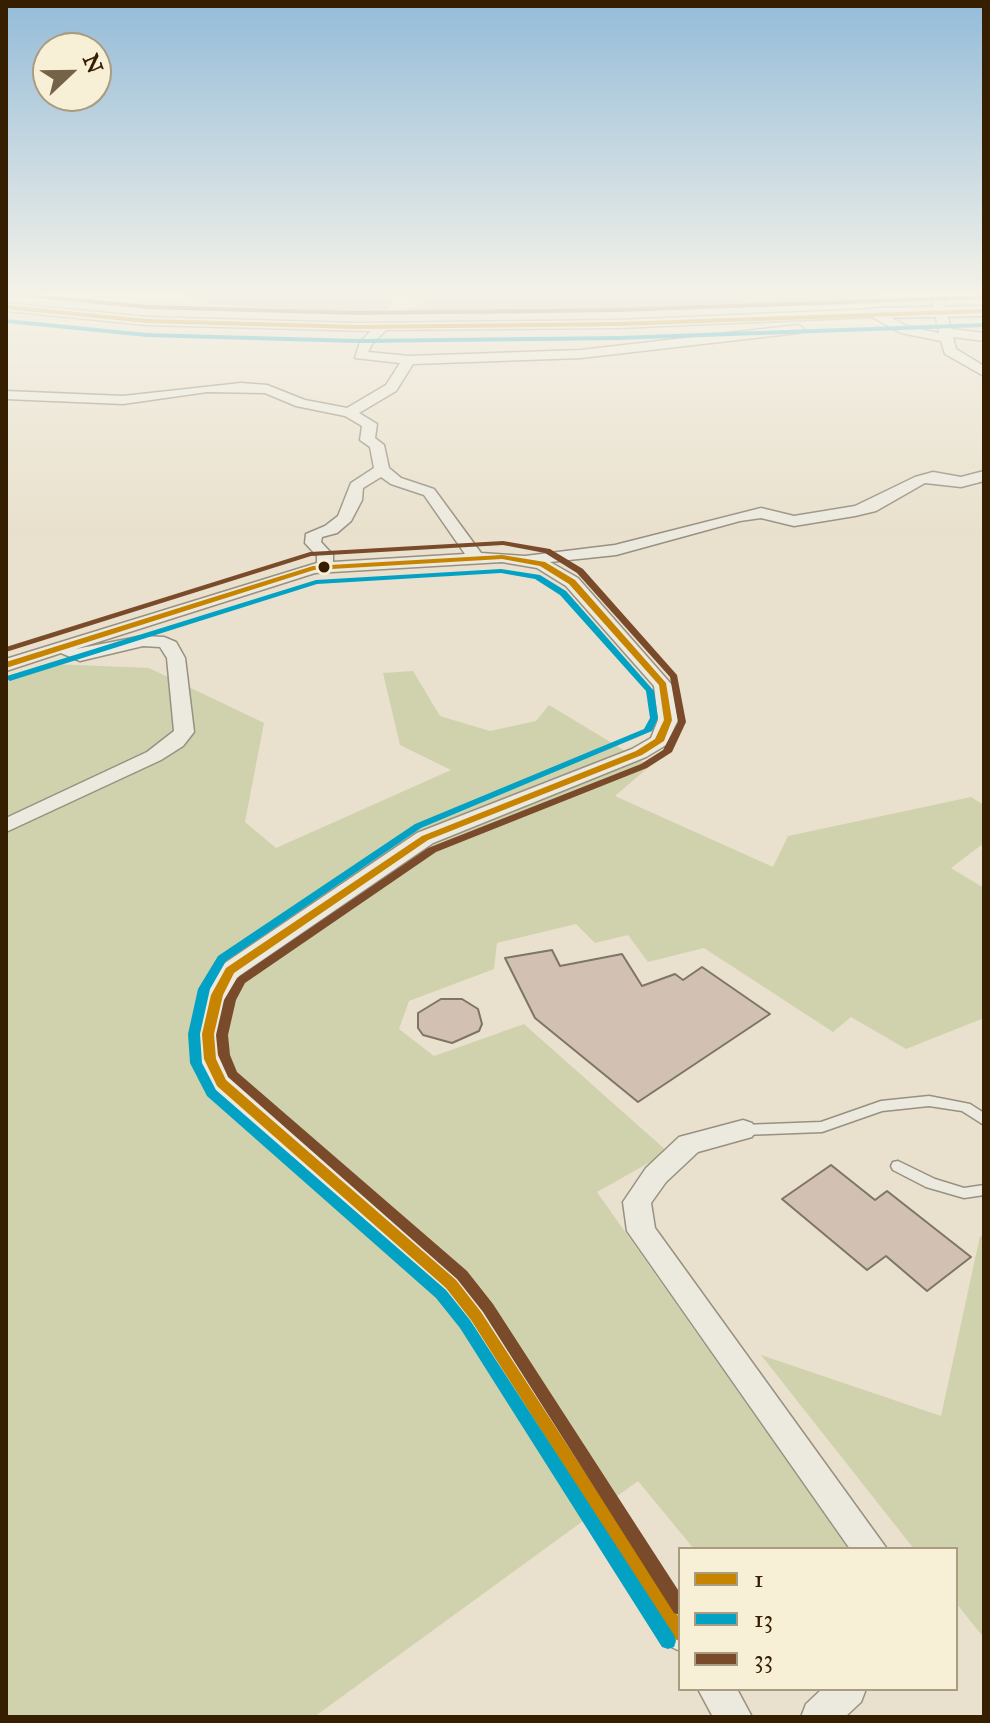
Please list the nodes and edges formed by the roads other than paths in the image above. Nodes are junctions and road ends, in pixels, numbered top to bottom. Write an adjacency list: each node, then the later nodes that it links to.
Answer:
1 (400, 373): 3 (street)
2 (6, 395): 3 (street)
3 (349, 413): 4 (street)
4 (382, 470): 6 (street); 8 (street)
5 (984, 476): 7 (street)
6 (475, 557): 7 (street); 8 (street)
7 (530, 560): 17 (street)
8 (325, 566): 9 (street)
9 (59, 647): 10 (street); 11 (street)
10 (6, 665)
11 (6, 826)
12 (984, 1120): 13 (lane)
13 (743, 1130): 16 (street)
14 (898, 1166): 15 (lane)
15 (984, 1190)
16 (869, 1547)
17 (678, 1630)
18 (717, 1691): 20 (street)
19 (846, 1691): 21 (street)
20 (734, 1717)
21 (819, 1717)

